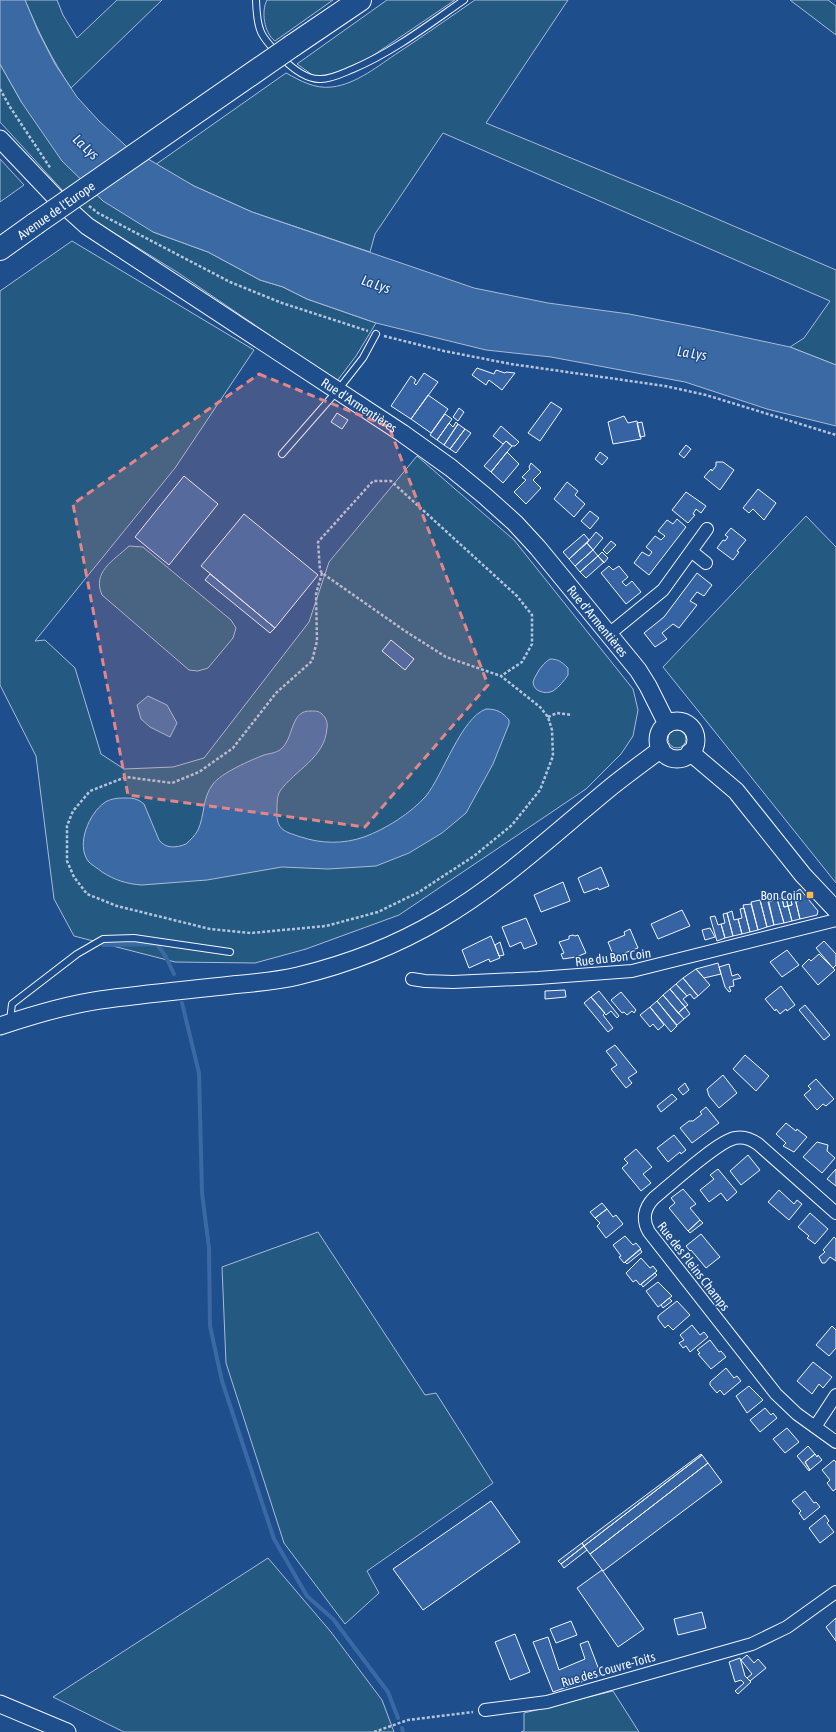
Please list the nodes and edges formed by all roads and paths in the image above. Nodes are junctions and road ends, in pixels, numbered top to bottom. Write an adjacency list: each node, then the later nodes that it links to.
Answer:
1 (256, 0): 3 (lane)
2 (360, 0): 8 (highway, Avenue de l'Europe, bridge)
3 (464, 0)
4 (0, 89): 6 (path)
5 (0, 139): 10 (main road, Rue d'Armentières)
6 (53, 173)
7 (87, 203): 9 (path)
8 (0, 249)
9 (376, 334): 10 (lane); 11 (path)
10 (338, 390): 12 (lane); 17 (main road, Rue d'Armentières)
11 (836, 435)
12 (282, 454)
13 (707, 530): 14 (street)
14 (691, 551): 15 (street); 17 (street)
15 (706, 563)
16 (322, 573): 18 (path); 18 (path); 20 (path)
17 (609, 634): 21 (main road, Rue d'Armentières)
18 (501, 676): 20 (path)
19 (572, 715): 20 (path)
20 (548, 717)
21 (666, 724): 22 (main road); 23 (main road)
22 (661, 750): 23 (main road); 28 (main road)
23 (690, 752): 24 (main road)
24 (836, 910)
25 (836, 920): 27 (street, Rue du Bon Coin)
26 (230, 952): 28 (lane)
27 (412, 979)
28 (5, 1025)
29 (836, 1213): 31 (street, Rue des Pleins Champs)
30 (836, 1395): 31 (street)
31 (815, 1427): 32 (street, Rue des Pleins Champs)
32 (836, 1442)
33 (836, 1592): 35 (street, Rue des Couvre-Toits)
34 (0, 1704): 36 (main road)
35 (485, 1710): 37 (path)
36 (67, 1732)
37 (374, 1732)

